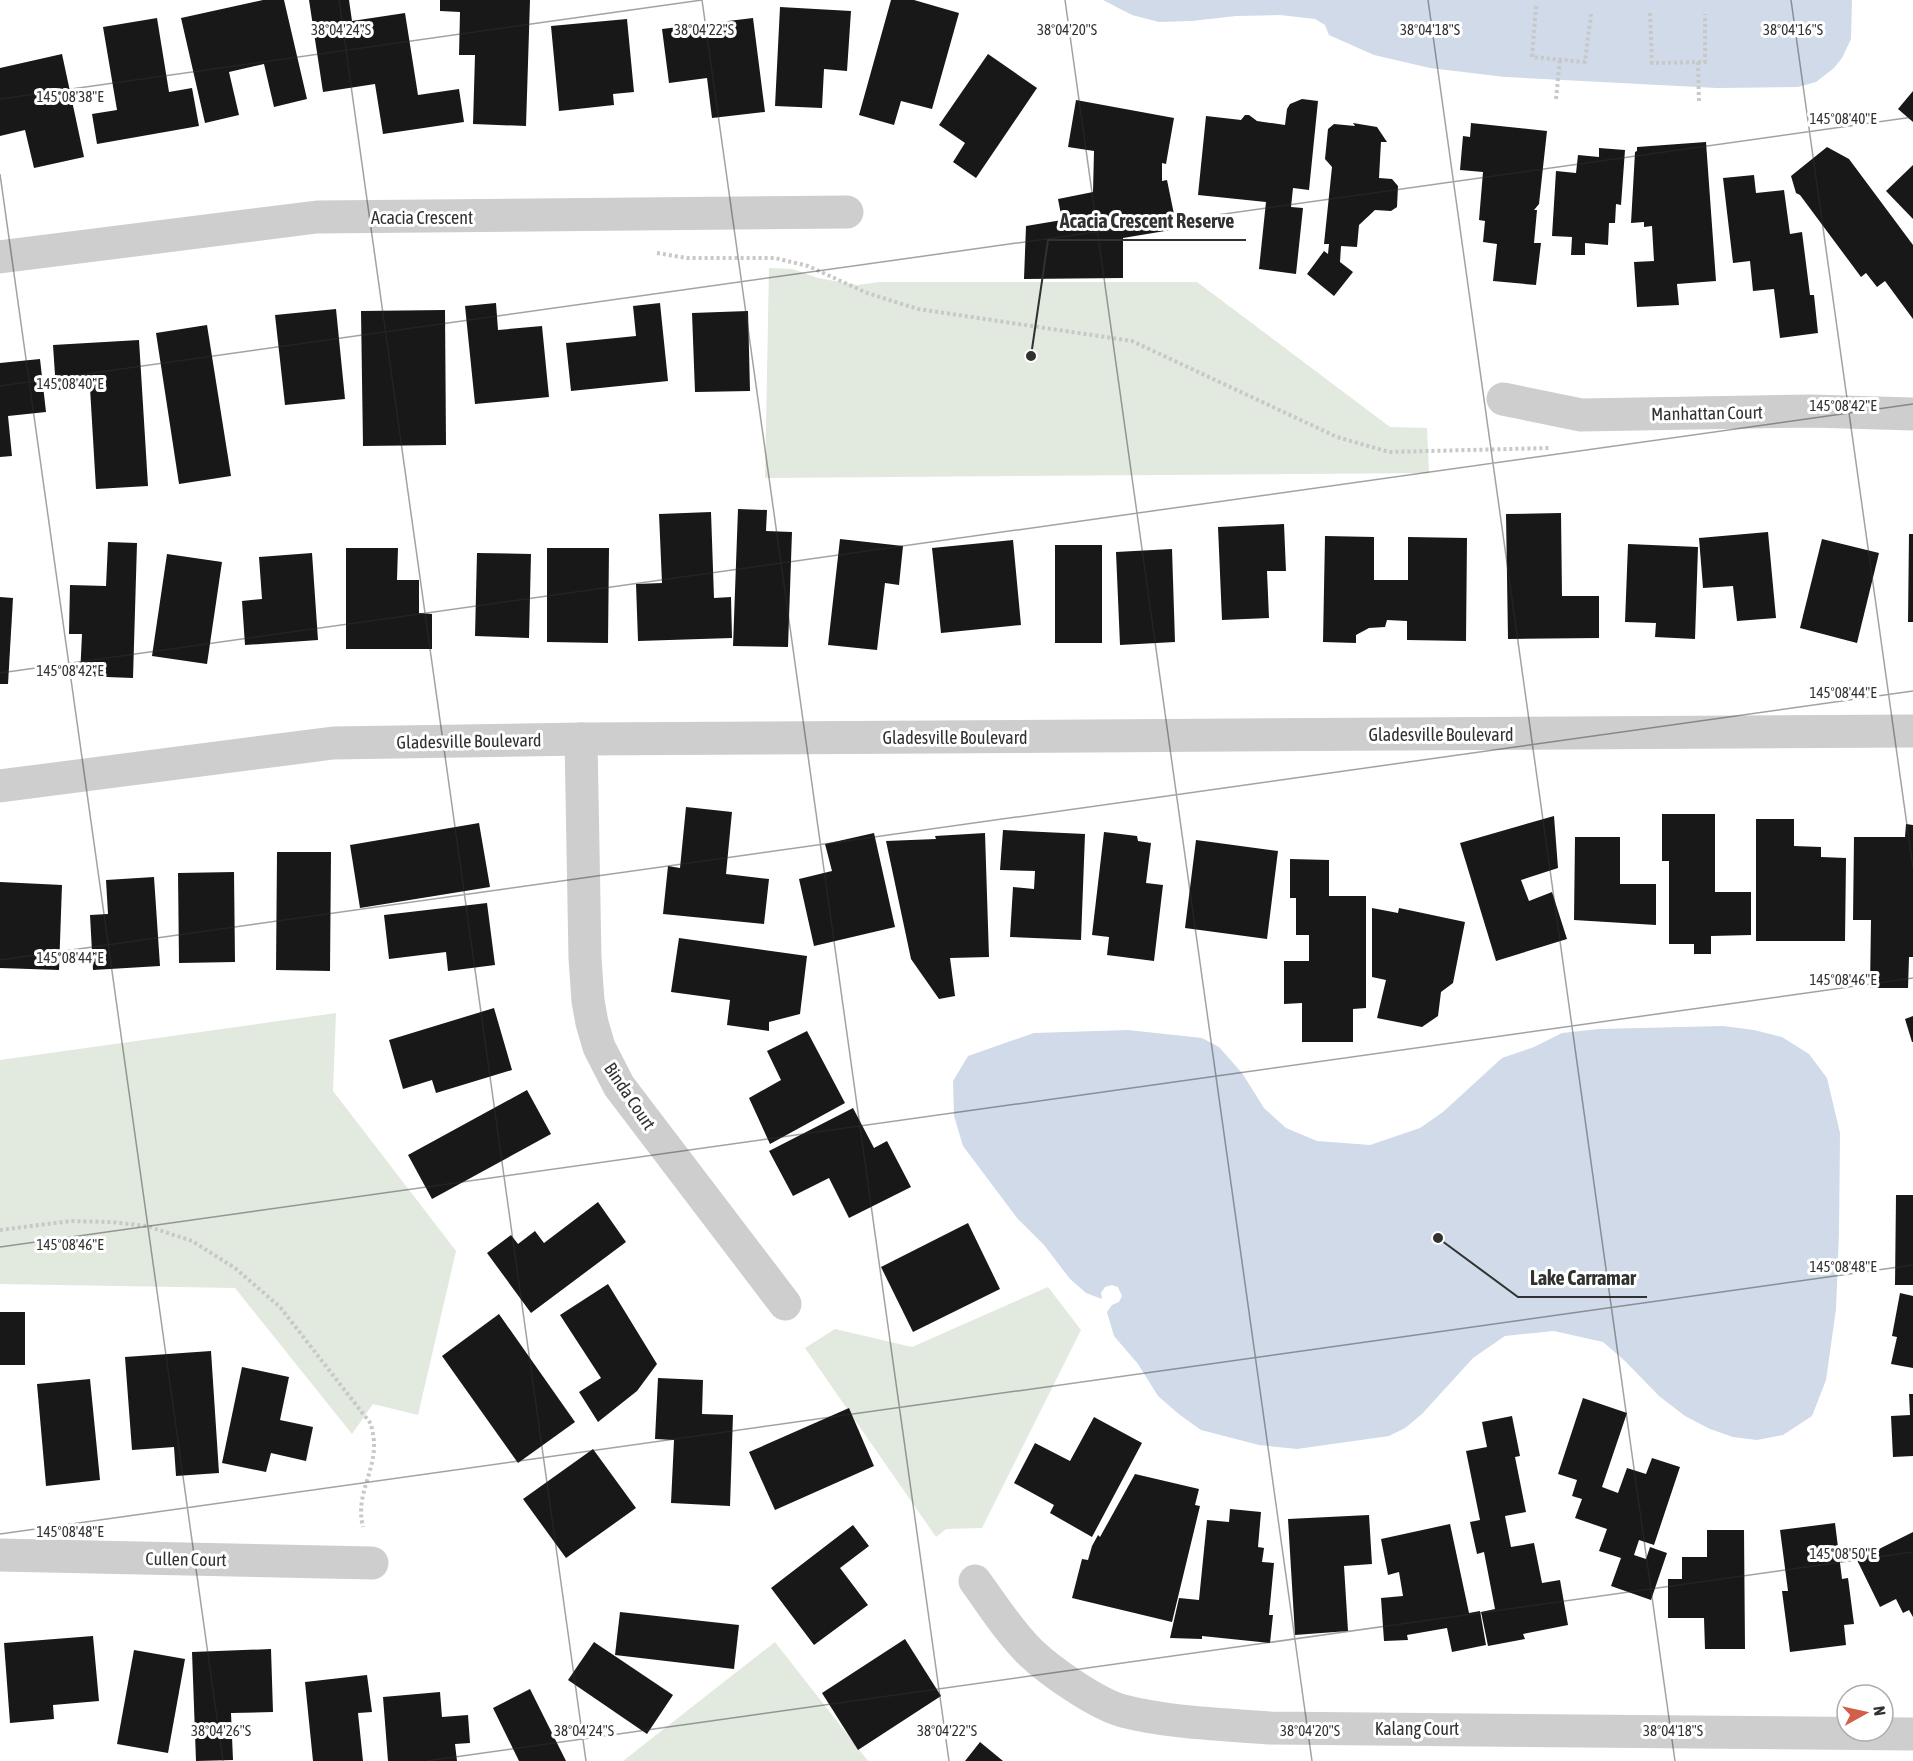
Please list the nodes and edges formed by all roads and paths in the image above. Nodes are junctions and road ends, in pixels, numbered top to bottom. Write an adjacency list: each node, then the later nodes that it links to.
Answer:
1 (1536, 6): 5 (path)
2 (1650, 13): 6 (path)
3 (1591, 14): 5 (path)
4 (1705, 14): 6 (path)
5 (1560, 59): 7 (path)
6 (1698, 62): 8 (path)
7 (1556, 99)
8 (1699, 102)
9 (847, 212): 11 (street, Acacia Crescent)
10 (654, 252): 14 (path)
11 (0, 257)
12 (1503, 399): 13 (street, Manhattan Court)
13 (1913, 414)
14 (1484, 451)
15 (1913, 731): 16 (street, Gladesville Boulevard)
16 (581, 739): 17 (street, Gladesville Boulevard); 19 (street, Binda Court)
17 (0, 786)
18 (0, 1230): 21 (path)
19 (785, 1304)
20 (0, 1555): 21 (street, Cullen Court)
21 (372, 1563)
22 (975, 1581): 23 (street, Kalang Court)
23 (1913, 1734)

